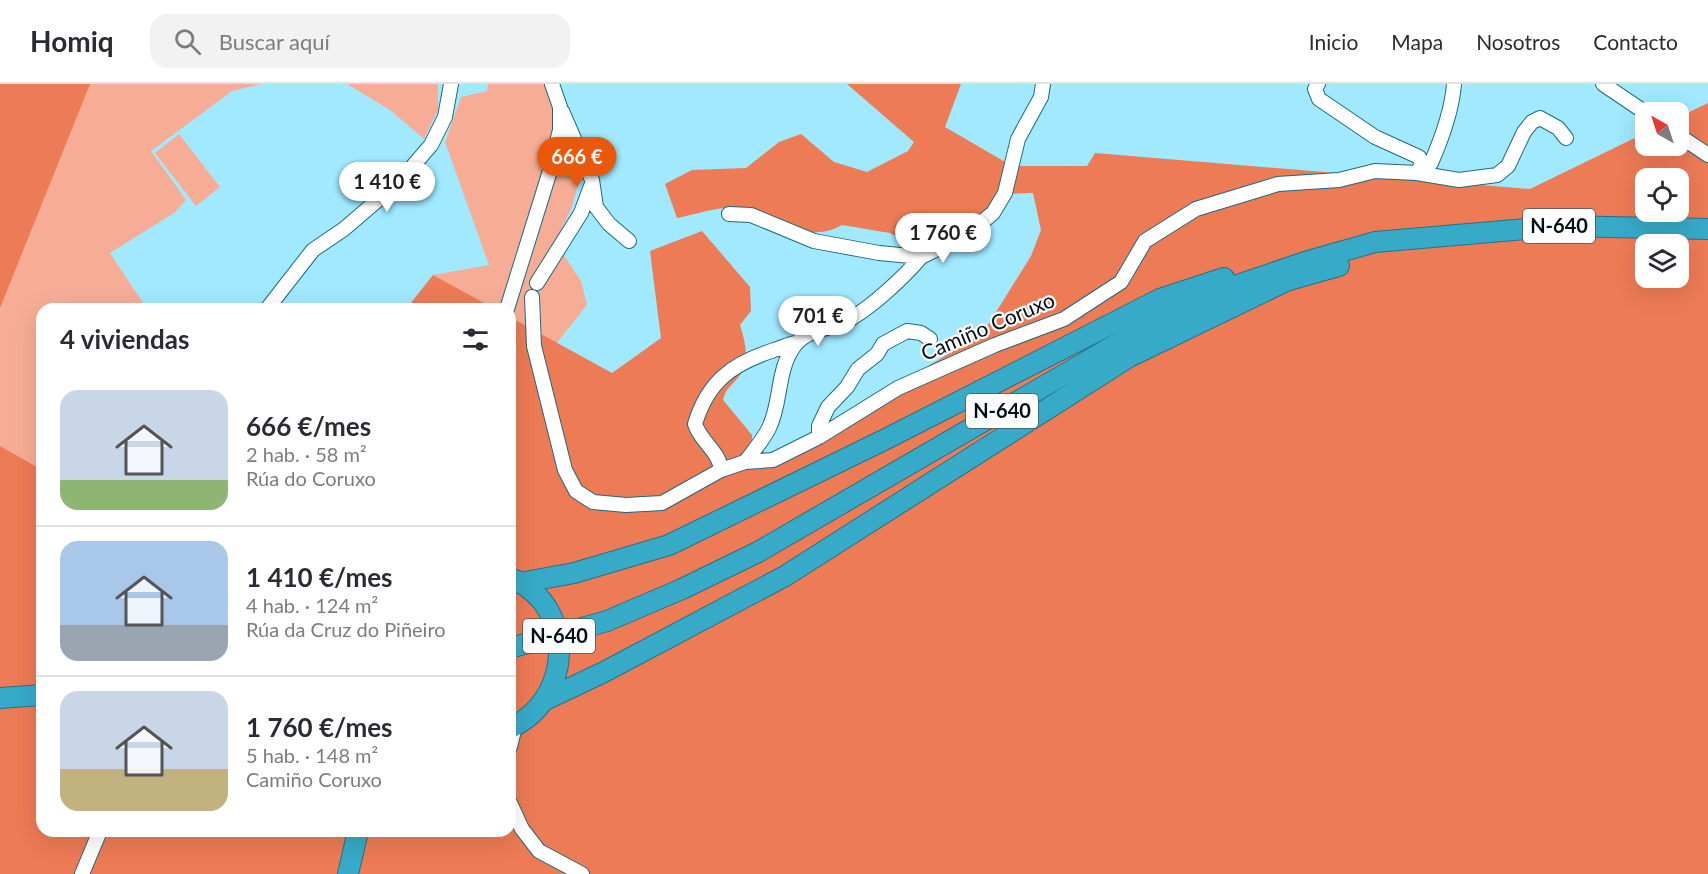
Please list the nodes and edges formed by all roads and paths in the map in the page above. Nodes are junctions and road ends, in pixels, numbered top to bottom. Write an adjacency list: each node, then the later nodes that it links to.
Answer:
1 (451, 84): 22 (street)
2 (552, 84): 8 (street)
3 (1043, 84): 18 (street)
4 (1318, 84): 12 (street)
5 (1454, 84): 12 (street)
6 (1603, 84): 7 (street)
7 (1635, 106)
8 (560, 107): 13 (street); 19 (street)
9 (1566, 138): 12 (street, Camiño Coruxo)
10 (1689, 142): 11 (street)
11 (1708, 155)
12 (1420, 168): 27 (street, Camiño Coruxo)
13 (592, 180): 17 (street); 20 (street)
14 (729, 214): 18 (street)
15 (1708, 229): 16 (highway, N-640)
16 (1411, 238): 30 (highway); 32 (highway, N-640, bridge); 35 (highway)
17 (629, 241)
18 (921, 257): 26 (street)
19 (520, 266): 20 (street); 23 (street)
20 (537, 283): 21 (street)
21 (532, 297): 24 (street); 29 (street, Camiño Coruxo)
22 (272, 303)
23 (509, 303)
24 (516, 303)
25 (930, 339): 27 (street)
26 (796, 344): 28 (street); 29 (street)
27 (819, 437): 28 (street, Camiño Coruxo)
28 (745, 462): 29 (street, Camiño Coruxo)
29 (721, 470)
30 (516, 580)
31 (516, 581): 35 (highway)
32 (516, 646)
33 (36, 695): 34 (highway)
34 (0, 698)
35 (545, 700): 36 (highway)
36 (516, 725)
37 (516, 815): 42 (street)
38 (97, 837): 40 (street)
39 (357, 837): 41 (highway)
40 (82, 874)
41 (348, 874)
42 (582, 874)

